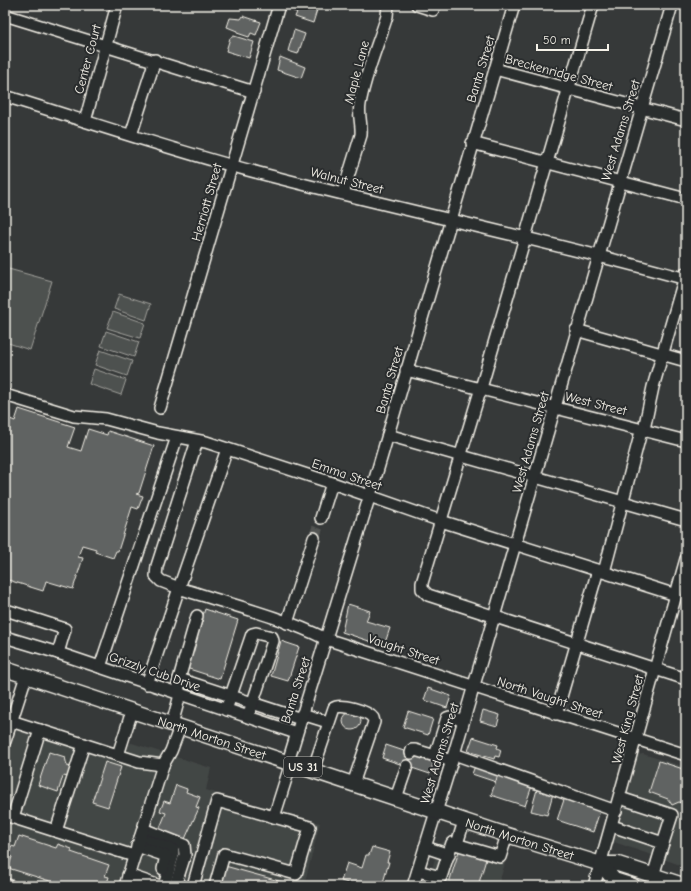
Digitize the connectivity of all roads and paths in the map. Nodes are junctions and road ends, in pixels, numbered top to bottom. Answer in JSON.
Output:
{"nodes":[{"id":1,"x":117,"y":5,"type":"edge"},
{"id":2,"x":279,"y":5,"type":"edge"},
{"id":3,"x":388,"y":5,"type":"edge"},
{"id":4,"x":417,"y":5,"type":"edge"},
{"id":5,"x":435,"y":5,"type":"edge"},
{"id":6,"x":514,"y":5,"type":"edge"},
{"id":7,"x":593,"y":5,"type":"edge"},
{"id":8,"x":672,"y":5,"type":"edge"},
{"id":9,"x":5,"y":15,"type":"edge"},
{"id":10,"x":106,"y":46,"type":"junction"},
{"id":11,"x":155,"y":60,"type":"junction"},
{"id":12,"x":495,"y":69,"type":"junction"},
{"id":13,"x":569,"y":89,"type":"junction"},
{"id":14,"x":254,"y":92,"type":"junction"},
{"id":15,"x":5,"y":96,"type":"edge"},
{"id":16,"x":642,"y":108,"type":"junction"},
{"id":17,"x":85,"y":120,"type":"junction"},
{"id":18,"x":686,"y":120,"type":"edge"},
{"id":19,"x":131,"y":135,"type":"junction"},
{"id":20,"x":472,"y":143,"type":"junction"},
{"id":21,"x":548,"y":162,"type":"junction"},
{"id":22,"x":232,"y":166,"type":"junction"},
{"id":23,"x":619,"y":181,"type":"junction"},
{"id":24,"x":343,"y":193,"type":"junction"},
{"id":25,"x":686,"y":199,"type":"edge"},
{"id":26,"x":450,"y":221,"type":"junction"},
{"id":27,"x":525,"y":239,"type":"junction"},
{"id":28,"x":598,"y":256,"type":"junction"},
{"id":29,"x":685,"y":277,"type":"edge"},
{"id":30,"x":576,"y":330,"type":"junction"},
{"id":31,"x":662,"y":354,"type":"junction"},
{"id":32,"x":686,"y":361,"type":"edge"},
{"id":33,"x":406,"y":370,"type":"junction"},
{"id":34,"x":481,"y":388,"type":"junction"},
{"id":35,"x":5,"y":395,"type":"edge"},
{"id":36,"x":160,"y":408,"type":"dead end"},
{"id":37,"x":555,"y":408,"type":"junction"},
{"id":38,"x":643,"y":429,"type":"junction"},
{"id":39,"x":388,"y":435,"type":"junction"},
{"id":40,"x":177,"y":437,"type":"junction"},
{"id":41,"x":197,"y":441,"type":"junction"},
{"id":42,"x":686,"y":441,"type":"edge"},
{"id":43,"x":227,"y":449,"type":"junction"},
{"id":44,"x":461,"y":455,"type":"junction"},
{"id":45,"x":534,"y":478,"type":"junction"},
{"id":46,"x":332,"y":483,"type":"junction"},
{"id":47,"x":369,"y":496,"type":"junction"},
{"id":48,"x":622,"y":502,"type":"junction"},
{"id":49,"x":321,"y":518,"type":"tunnel mouth"},
{"id":50,"x":686,"y":520,"type":"edge"},
{"id":51,"x":442,"y":521,"type":"junction"},
{"id":52,"x":314,"y":538,"type":"tunnel mouth"},
{"id":53,"x":515,"y":544,"type":"junction"},
{"id":54,"x":686,"y":559,"type":"edge"},
{"id":55,"x":601,"y":571,"type":"junction"},
{"id":56,"x":179,"y":588,"type":"junction"},
{"id":57,"x":676,"y":595,"type":"junction"},
{"id":58,"x":9,"y":611,"type":"dead end"},
{"id":59,"x":197,"y":616,"type":"dead end"},
{"id":60,"x":494,"y":617,"type":"junction"},
{"id":61,"x":287,"y":623,"type":"junction"},
{"id":62,"x":5,"y":637,"type":"edge"},
{"id":63,"x":326,"y":639,"type":"junction"},
{"id":64,"x":577,"y":643,"type":"junction"},
{"id":65,"x":58,"y":653,"type":"junction"},
{"id":66,"x":100,"y":667,"type":"junction"},
{"id":67,"x":5,"y":669,"type":"edge"},
{"id":68,"x":655,"y":669,"type":"junction"},
{"id":69,"x":26,"y":676,"type":"junction"},
{"id":70,"x":179,"y":679,"type":"junction"},
{"id":71,"x":686,"y":679,"type":"edge"},
{"id":72,"x":147,"y":684,"type":"junction"},
{"id":73,"x":473,"y":686,"type":"junction"},
{"id":74,"x":180,"y":695,"type":"junction"},
{"id":75,"x":232,"y":696,"type":"junction"},
{"id":76,"x":253,"y":703,"type":"junction"},
{"id":77,"x":226,"y":710,"type":"junction"},
{"id":78,"x":132,"y":711,"type":"junction"},
{"id":79,"x":556,"y":714,"type":"junction"},
{"id":80,"x":248,"y":717,"type":"junction"},
{"id":81,"x":301,"y":717,"type":"junction"},
{"id":82,"x":463,"y":720,"type":"junction"},
{"id":83,"x":328,"y":722,"type":"junction"},
{"id":84,"x":176,"y":725,"type":"junction"},
{"id":85,"x":7,"y":730,"type":"edge"},
{"id":86,"x":40,"y":730,"type":"junction"},
{"id":87,"x":296,"y":733,"type":"junction"},
{"id":88,"x":636,"y":740,"type":"junction"},
{"id":89,"x":84,"y":744,"type":"junction"},
{"id":90,"x":411,"y":753,"type":"dead end"},
{"id":91,"x":118,"y":755,"type":"junction"},
{"id":92,"x":686,"y":755,"type":"edge"},
{"id":93,"x":435,"y":756,"type":"junction"},
{"id":94,"x":453,"y":757,"type":"junction"},
{"id":95,"x":289,"y":762,"type":"junction"},
{"id":96,"x":163,"y":764,"type":"junction"},
{"id":97,"x":406,"y":766,"type":"dead end"},
{"id":98,"x":313,"y":770,"type":"junction"},
{"id":99,"x":353,"y":784,"type":"junction"},
{"id":100,"x":396,"y":798,"type":"junction"},
{"id":101,"x":620,"y":798,"type":"junction"},
{"id":102,"x":616,"y":811,"type":"junction"},
{"id":103,"x":436,"y":812,"type":"junction"},
{"id":104,"x":9,"y":816,"type":"edge"},
{"id":105,"x":274,"y":817,"type":"junction"},
{"id":106,"x":464,"y":821,"type":"junction"},
{"id":107,"x":612,"y":826,"type":"junction"},
{"id":108,"x":56,"y":831,"type":"junction"},
{"id":109,"x":507,"y":835,"type":"junction"},
{"id":110,"x":139,"y":840,"type":"junction"},
{"id":111,"x":663,"y":842,"type":"junction"},
{"id":112,"x":457,"y":844,"type":"junction"},
{"id":113,"x":425,"y":847,"type":"junction"},
{"id":114,"x":449,"y":855,"type":"junction"},
{"id":115,"x":601,"y":864,"type":"junction"},
{"id":116,"x":418,"y":871,"type":"junction"},
{"id":117,"x":653,"y":876,"type":"junction"},
{"id":118,"x":126,"y":881,"type":"edge"},
{"id":119,"x":685,"y":882,"type":"edge"},
{"id":120,"x":5,"y":884,"type":"edge"},
{"id":121,"x":10,"y":886,"type":"edge"},
{"id":122,"x":163,"y":886,"type":"edge"},
{"id":123,"x":175,"y":886,"type":"edge"},
{"id":124,"x":193,"y":886,"type":"edge"},
{"id":125,"x":215,"y":886,"type":"edge"},
{"id":126,"x":413,"y":886,"type":"edge"},
{"id":127,"x":594,"y":886,"type":"edge"},
{"id":128,"x":633,"y":886,"type":"edge"}],
"edges":[{"from":1,"to":10,"type":"street","name":"Center Court"},
{"from":2,"to":14,"type":"street","name":"Herriott Street"},
{"from":3,"to":24,"type":"street","name":"Maple Lane"},
{"from":4,"to":5,"type":"street"},
{"from":6,"to":12,"type":"street","name":"Banta Street"},
{"from":7,"to":13,"type":"street"},
{"from":8,"to":16,"type":"street","name":"West Adams Street"},
{"from":9,"to":10,"type":"street"},
{"from":10,"to":11,"type":"street"},
{"from":10,"to":17,"type":"street","name":"Center Court"},
{"from":11,"to":14,"type":"street"},
{"from":11,"to":19,"type":"street"},
{"from":12,"to":13,"type":"street","name":"Breckenridge Street"},
{"from":12,"to":20,"type":"street","name":"Banta Street"},
{"from":13,"to":16,"type":"street","name":"Breckenridge Street"},
{"from":13,"to":21,"type":"street"},
{"from":14,"to":22,"type":"street","name":"Herriott Street"},
{"from":15,"to":17,"type":"street","name":"Walnut Street"},
{"from":16,"to":18,"type":"street","name":"Breckenridge Street"},
{"from":16,"to":23,"type":"street","name":"West Adams Street"},
{"from":17,"to":19,"type":"street","name":"Walnut Street"},
{"from":19,"to":22,"type":"street","name":"Walnut Street"},
{"from":20,"to":21,"type":"street"},
{"from":20,"to":26,"type":"street","name":"Banta Street"},
{"from":21,"to":23,"type":"street"},
{"from":21,"to":27,"type":"street"},
{"from":22,"to":24,"type":"street","name":"Walnut Street"},
{"from":22,"to":36,"type":"street","name":"Herriott Street"},
{"from":23,"to":25,"type":"street"},
{"from":23,"to":28,"type":"street","name":"West Adams Street"},
{"from":24,"to":26,"type":"street","name":"Walnut Street"},
{"from":26,"to":27,"type":"street","name":"Walnut Street"},
{"from":26,"to":33,"type":"street","name":"Banta Street"},
{"from":27,"to":28,"type":"street","name":"Walnut Street"},
{"from":27,"to":34,"type":"street"},
{"from":28,"to":29,"type":"street","name":"Walnut Street"},
{"from":28,"to":30,"type":"street","name":"West Adams Street"},
{"from":29,"to":31,"type":"street"},
{"from":30,"to":31,"type":"street"},
{"from":30,"to":37,"type":"street","name":"West Adams Street"},
{"from":31,"to":32,"type":"street"},
{"from":31,"to":38,"type":"street"},
{"from":33,"to":34,"type":"street","name":"West Street"},
{"from":33,"to":39,"type":"street","name":"Banta Street"},
{"from":34,"to":37,"type":"street","name":"West Street"},
{"from":34,"to":44,"type":"street"},
{"from":35,"to":40,"type":"street","name":"Emma Street"},
{"from":37,"to":38,"type":"street","name":"West Street"},
{"from":37,"to":45,"type":"street","name":"West Adams Street"},
{"from":38,"to":42,"type":"street","name":"West Street"},
{"from":38,"to":48,"type":"street"},
{"from":39,"to":44,"type":"street"},
{"from":39,"to":47,"type":"street","name":"Banta Street"},
{"from":40,"to":41,"type":"street","name":"Emma Street"},
{"from":40,"to":66,"type":"street"},
{"from":41,"to":43,"type":"street","name":"Emma Street"},
{"from":41,"to":56,"type":"street","name":"Vaught Street"},
{"from":43,"to":46,"type":"street","name":"Emma Street"},
{"from":43,"to":56,"type":"street"},
{"from":44,"to":45,"type":"street"},
{"from":44,"to":51,"type":"street"},
{"from":45,"to":48,"type":"street"},
{"from":45,"to":53,"type":"street","name":"West Adams Street"},
{"from":46,"to":47,"type":"street","name":"Emma Street"},
{"from":46,"to":49,"type":"street"},
{"from":47,"to":51,"type":"street","name":"Emma Street"},
{"from":47,"to":63,"type":"street","name":"Banta Street"},
{"from":48,"to":50,"type":"street"},
{"from":48,"to":55,"type":"street"},
{"from":51,"to":53,"type":"street","name":"Emma Street"},
{"from":51,"to":60,"type":"street"},
{"from":52,"to":61,"type":"street"},
{"from":53,"to":55,"type":"street","name":"Emma Street"},
{"from":53,"to":60,"type":"street","name":"West Adams Street"},
{"from":54,"to":57,"type":"street","name":"West King Street"},
{"from":55,"to":57,"type":"street","name":"Emma Street"},
{"from":55,"to":64,"type":"street"},
{"from":56,"to":61,"type":"street","name":"Vaught Street"},
{"from":56,"to":72,"type":"street"},
{"from":57,"to":68,"type":"street","name":"West King Street"},
{"from":58,"to":65,"type":"street"},
{"from":59,"to":70,"type":"street"},
{"from":60,"to":64,"type":"street"},
{"from":60,"to":73,"type":"street","name":"West Adams Street"},
{"from":61,"to":63,"type":"street","name":"Vaught Street"},
{"from":62,"to":65,"type":"street","name":"Grizzly Cub Drive"},
{"from":63,"to":73,"type":"street","name":"Vaught Street"},
{"from":63,"to":81,"type":"street","name":"Banta Street"},
{"from":64,"to":68,"type":"street"},
{"from":64,"to":79,"type":"street"},
{"from":65,"to":66,"type":"street","name":"Grizzly Cub Drive"},
{"from":66,"to":72,"type":"street","name":"Grizzly Cub Drive"},
{"from":67,"to":69,"type":"main road","name":"North Morton Street","number":"US 31"},
{"from":68,"to":71,"type":"street"},
{"from":68,"to":88,"type":"street","name":"West King Street"},
{"from":69,"to":78,"type":"main road","name":"North Morton Street","number":"US 31"},
{"from":69,"to":85,"type":"street"},
{"from":70,"to":74,"type":"street"},
{"from":70,"to":75,"type":"street"},
{"from":72,"to":74,"type":"street","name":"Grizzly Cub Drive"},
{"from":73,"to":79,"type":"street","name":"North Vaught Street"},
{"from":73,"to":82,"type":"street","name":"West Adams Street"},
{"from":74,"to":77,"type":"street","name":"Grizzly Cub Drive"},
{"from":74,"to":84,"type":"street"},
{"from":75,"to":76,"type":"street"},
{"from":75,"to":76,"type":"street"},
{"from":75,"to":77,"type":"street"},
{"from":76,"to":80,"type":"street"},
{"from":76,"to":81,"type":"street"},
{"from":77,"to":80,"type":"street","name":"Grizzly Cub Drive"},
{"from":78,"to":84,"type":"main road","name":"North Morton Street","number":"US 31"},
{"from":78,"to":91,"type":"street"},
{"from":79,"to":88,"type":"street","name":"North Vaught Street"},
{"from":80,"to":87,"type":"street","name":"Grizzly Cub Drive"},
{"from":81,"to":83,"type":"street"},
{"from":81,"to":87,"type":"street","name":"Banta Street"},
{"from":82,"to":93,"type":"street"},
{"from":82,"to":94,"type":"street","name":"West Adams Street"},
{"from":83,"to":98,"type":"street"},
{"from":83,"to":99,"type":"street"},
{"from":84,"to":95,"type":"main road","name":"North Morton Street","number":"US 31"},
{"from":84,"to":96,"type":"street"},
{"from":85,"to":86,"type":"street"},
{"from":86,"to":89,"type":"street"},
{"from":86,"to":104,"type":"street"},
{"from":87,"to":95,"type":"street","name":"Banta Street"},
{"from":88,"to":92,"type":"street","name":"North Vaught Street"},
{"from":88,"to":101,"type":"street","name":"West King Street"},
{"from":89,"to":91,"type":"street"},
{"from":89,"to":108,"type":"street"},
{"from":90,"to":93,"type":"street"},
{"from":91,"to":96,"type":"street"},
{"from":93,"to":94,"type":"street"},
{"from":94,"to":102,"type":"street"},
{"from":94,"to":103,"type":"street","name":"West Adams Street"},
{"from":95,"to":98,"type":"main road","name":"North Morton Street","number":"US 31"},
{"from":95,"to":105,"type":"street","name":"Banta Street"},
{"from":96,"to":110,"type":"street"},
{"from":97,"to":100,"type":"street"},
{"from":98,"to":99,"type":"main road","name":"North Morton Street","number":"US 31"},
{"from":99,"to":100,"type":"main road","name":"North Morton Street","number":"US 31"},
{"from":100,"to":103,"type":"main road","name":"North Morton Street","number":"US 31"},
{"from":101,"to":102,"type":"street","name":"West King Street"},
{"from":101,"to":111,"type":"street"},
{"from":102,"to":107,"type":"street","name":"West King Street"},
{"from":103,"to":106,"type":"main road","name":"North Morton Street","number":"US 31"},
{"from":103,"to":113,"type":"street","name":"West Adams Street"},
{"from":104,"to":108,"type":"street"},
{"from":105,"to":124,"type":"street"},
{"from":105,"to":125,"type":"street"},
{"from":106,"to":109,"type":"main road","name":"North Morton Street","number":"US 31"},
{"from":106,"to":112,"type":"street"},
{"from":107,"to":111,"type":"street"},
{"from":107,"to":115,"type":"street","name":"West King Street"},
{"from":108,"to":110,"type":"street"},
{"from":109,"to":112,"type":"street"},
{"from":109,"to":115,"type":"main road","name":"North Morton Street","number":"US 31"},
{"from":110,"to":118,"type":"street"},
{"from":110,"to":122,"type":"street"},
{"from":110,"to":122,"type":"street"},
{"from":110,"to":123,"type":"street"},
{"from":111,"to":117,"type":"street"},
{"from":112,"to":114,"type":"street"},
{"from":113,"to":114,"type":"street"},
{"from":113,"to":116,"type":"street","name":"West Adams Street"},
{"from":114,"to":116,"type":"street"},
{"from":115,"to":117,"type":"main road","name":"North Morton Street","number":"US 31"},
{"from":115,"to":127,"type":"street","name":"West King Street"},
{"from":115,"to":128,"type":"main road"},
{"from":116,"to":126,"type":"street","name":"West Adams Street"},
{"from":117,"to":119,"type":"main road","name":"North Morton Street","number":"US 31"},
{"from":118,"to":122,"type":"street"},
{"from":120,"to":121,"type":"street"}]}
